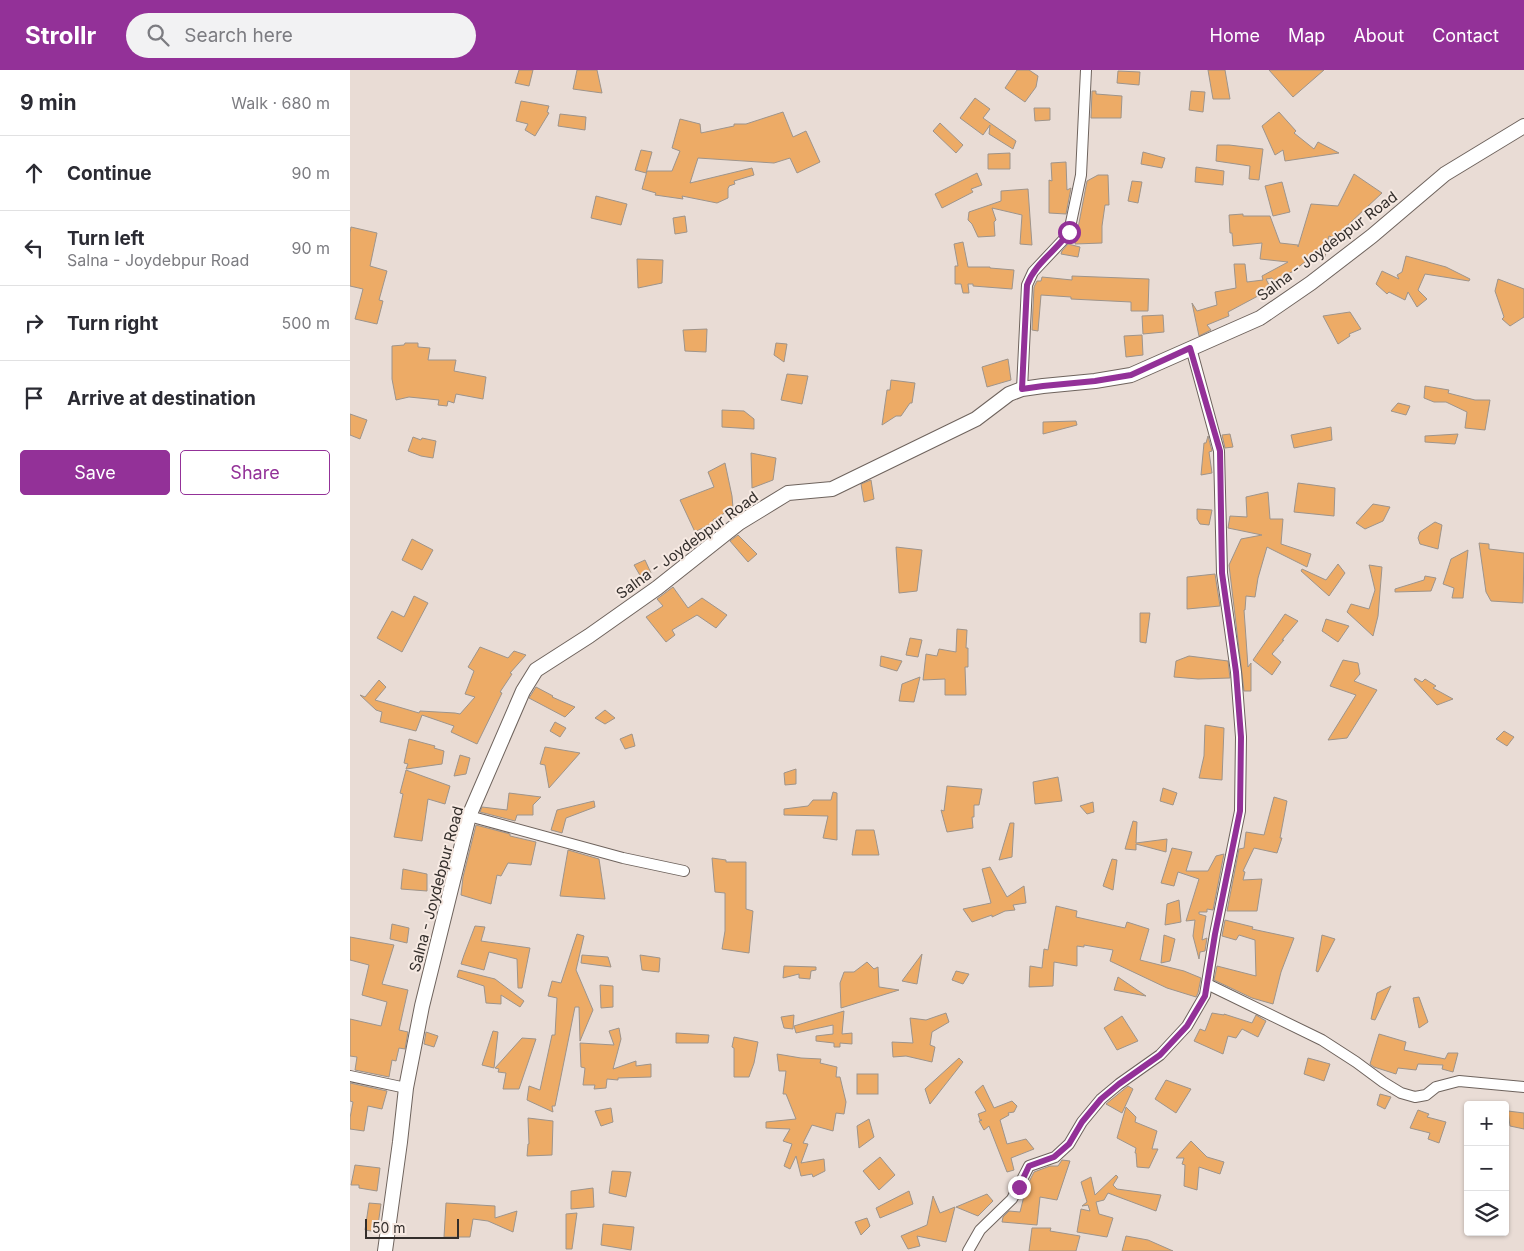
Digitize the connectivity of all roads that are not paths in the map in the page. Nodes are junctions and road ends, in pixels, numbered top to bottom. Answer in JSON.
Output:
{"nodes":[{"id":1,"x":1086,"y":70,"type":"edge"},
{"id":2,"x":1524,"y":126,"type":"edge"},
{"id":3,"x":1190,"y":348,"type":"junction"},
{"id":4,"x":1022,"y":389,"type":"junction"},
{"id":5,"x":469,"y":816,"type":"junction"},
{"id":6,"x":684,"y":871,"type":"dead end"},
{"id":7,"x":1207,"y":984,"type":"junction"},
{"id":8,"x":350,"y":1076,"type":"edge"},
{"id":9,"x":1524,"y":1087,"type":"edge"},
{"id":10,"x":406,"y":1088,"type":"junction"},
{"id":11,"x":385,"y":1251,"type":"edge"},
{"id":12,"x":968,"y":1251,"type":"edge"}],
"edges":[{"from":1,"to":4,"type":"street"},
{"from":2,"to":3,"type":"main road","name":"Salna - Joydebpur Road"},
{"from":3,"to":4,"type":"main road","name":"Salna - Joydebpur Road"},
{"from":3,"to":7,"type":"street"},
{"from":4,"to":5,"type":"main road","name":"Salna - Joydebpur Road"},
{"from":5,"to":6,"type":"street"},
{"from":5,"to":10,"type":"main road","name":"Salna - Joydebpur Road"},
{"from":7,"to":9,"type":"street"},
{"from":7,"to":12,"type":"street"},
{"from":8,"to":10,"type":"street"},
{"from":10,"to":11,"type":"main road","name":"Salna - Joydebpur Road"}]}
